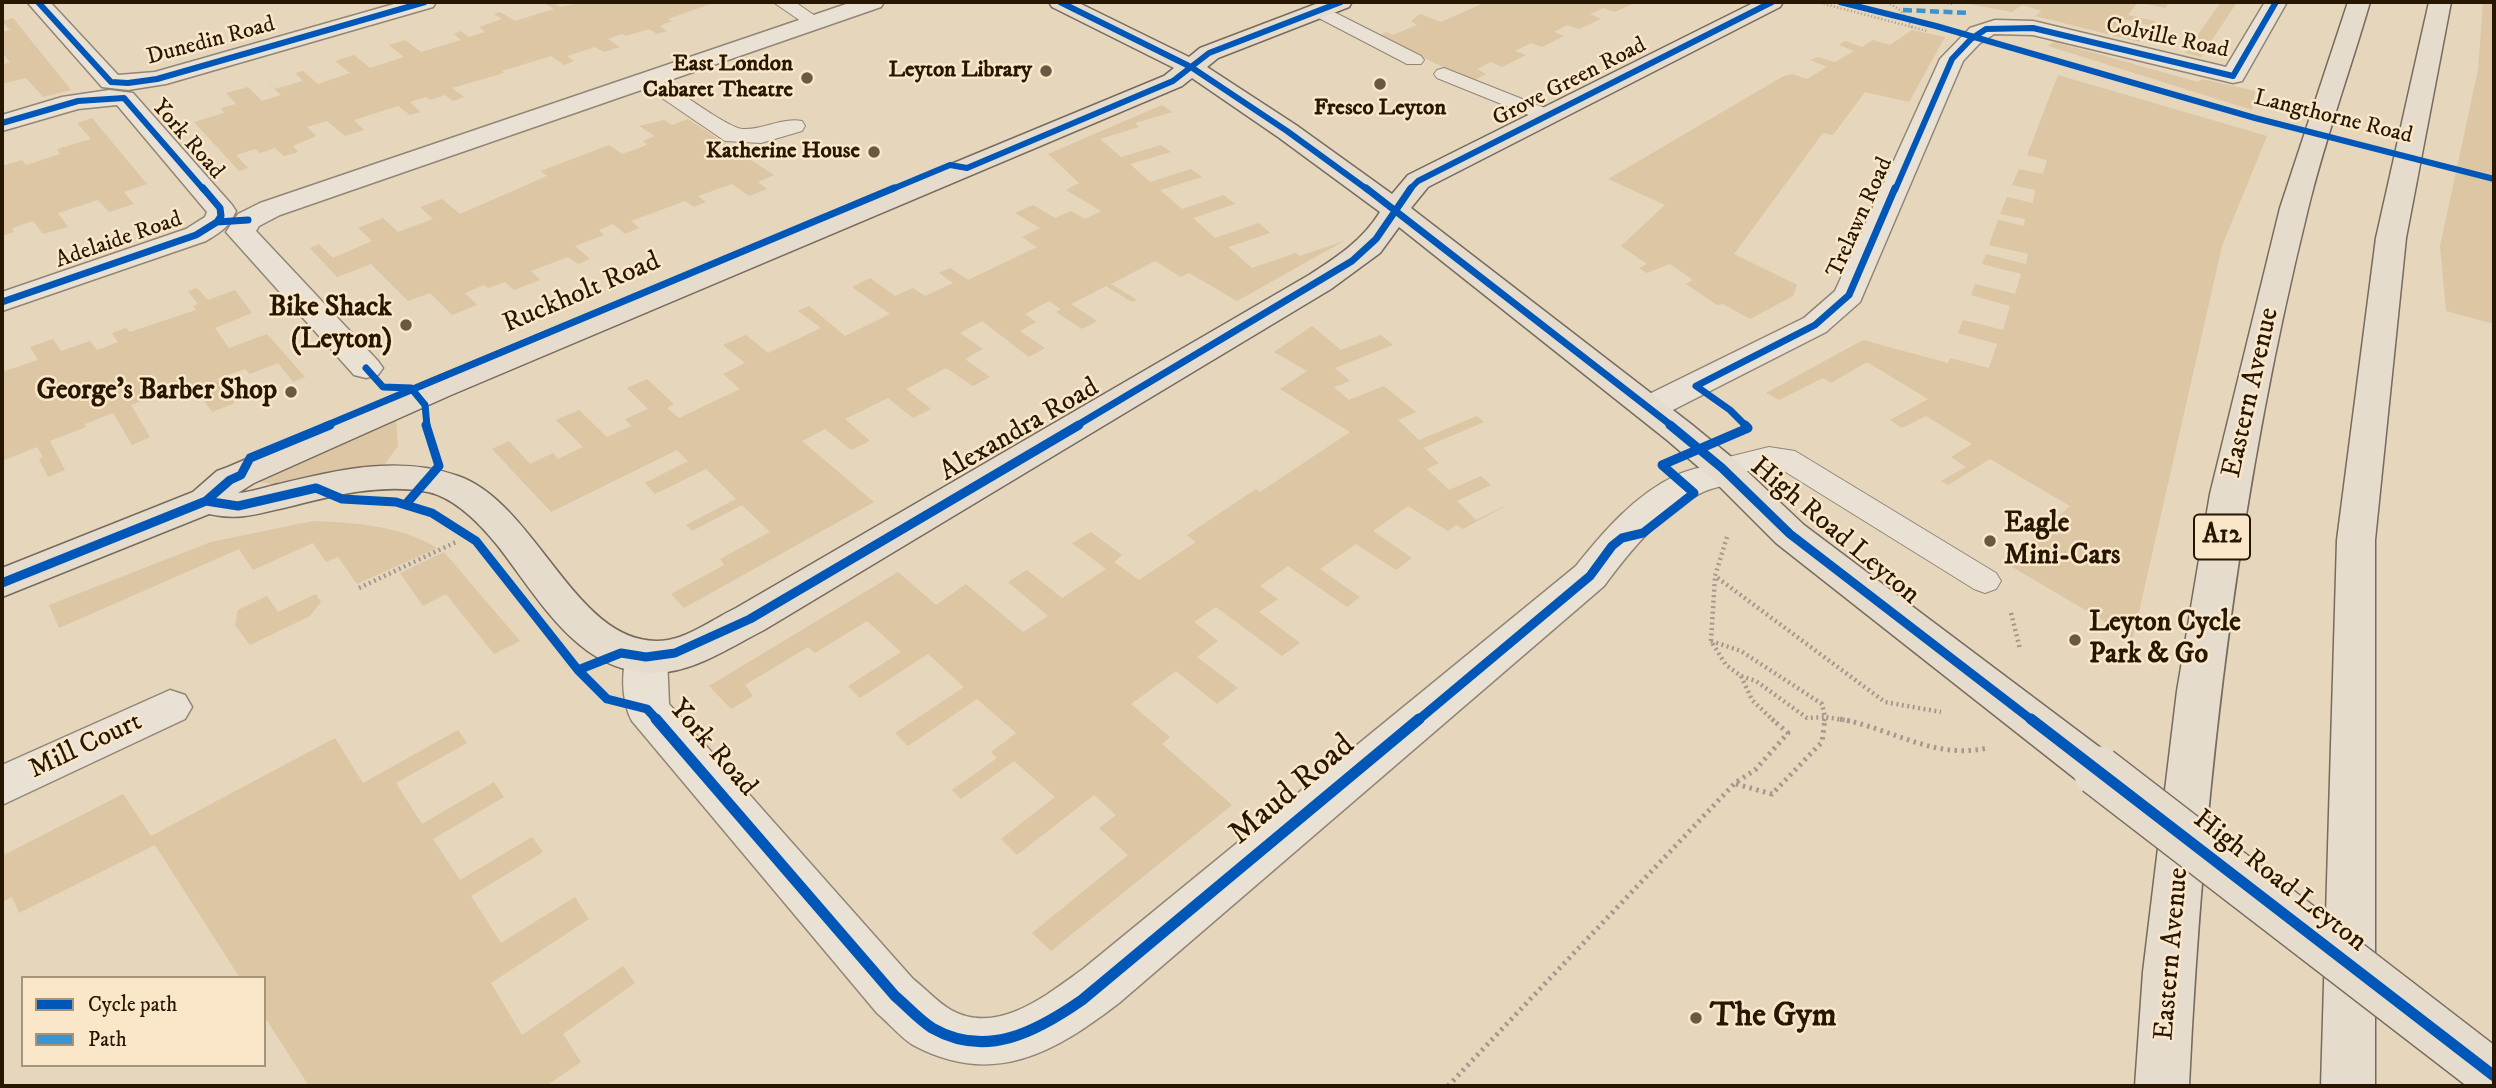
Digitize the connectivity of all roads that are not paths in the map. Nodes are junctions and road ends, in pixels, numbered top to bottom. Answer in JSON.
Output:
{"nodes":[{"id":1,"x":37,"y":2,"type":"edge"},
{"id":2,"x":425,"y":2,"type":"edge"},
{"id":3,"x":782,"y":2,"type":"edge"},
{"id":4,"x":873,"y":2,"type":"edge"},
{"id":5,"x":1060,"y":2,"type":"edge"},
{"id":6,"x":1772,"y":2,"type":"edge"},
{"id":7,"x":2276,"y":2,"type":"edge"},
{"id":8,"x":2359,"y":2,"type":"edge"},
{"id":9,"x":2440,"y":2,"type":"edge"},
{"id":10,"x":1330,"y":6,"type":"edge"},
{"id":11,"x":815,"y":22,"type":"junction"},
{"id":12,"x":1960,"y":33,"type":"joint"},
{"id":13,"x":1414,"y":60,"type":"dead end"},
{"id":14,"x":1191,"y":67,"type":"junction"},
{"id":15,"x":1444,"y":74,"type":"dead end"},
{"id":16,"x":647,"y":79,"type":"junction"},
{"id":17,"x":118,"y":90,"type":"junction"},
{"id":18,"x":1548,"y":116,"type":"junction"},
{"id":19,"x":2,"y":123,"type":"edge"},
{"id":20,"x":794,"y":126,"type":"dead end"},
{"id":21,"x":1397,"y":212,"type":"junction"},
{"id":22,"x":232,"y":221,"type":"junction"},
{"id":23,"x":2,"y":302,"type":"edge"},
{"id":24,"x":366,"y":368,"type":"dead end"},
{"id":25,"x":1649,"y":408,"type":"junction"},
{"id":26,"x":1725,"y":470,"type":"junction"},
{"id":27,"x":206,"y":501,"type":"junction"},
{"id":28,"x":1985,"y":581,"type":"dead end"},
{"id":29,"x":2,"y":583,"type":"edge"},
{"id":30,"x":646,"y":657,"type":"junction"},
{"id":31,"x":170,"y":708,"type":"dead end"},
{"id":32,"x":2,"y":786,"type":"edge"},
{"id":33,"x":973,"y":1043,"type":"joint"},
{"id":34,"x":2494,"y":1076,"type":"edge"},
{"id":35,"x":2162,"y":1086,"type":"edge"},
{"id":36,"x":2348,"y":1086,"type":"edge"}],
"edges":[{"from":1,"to":17,"type":"street","name":"York Road"},
{"from":2,"to":17,"type":"street","name":"Dunedin Road"},
{"from":3,"to":11,"type":"lane"},
{"from":4,"to":11,"type":"street","name":"Adelaide Road"},
{"from":5,"to":14,"type":"main road","name":"High Road Leyton"},
{"from":6,"to":18,"type":"main road","name":"Grove Green Road"},
{"from":7,"to":12,"type":"street","name":"Colville Road"},
{"from":8,"to":35,"type":"main road","name":"Eastern Avenue","number":"A12"},
{"from":9,"to":36,"type":"main road"},
{"from":10,"to":13,"type":"lane"},
{"from":10,"to":14,"type":"main road","name":"Ruckholt Road"},
{"from":11,"to":16,"type":"street","name":"Adelaide Road"},
{"from":12,"to":25,"type":"street","name":"Trelawn Road"},
{"from":14,"to":21,"type":"main road","name":"High Road Leyton"},
{"from":14,"to":27,"type":"main road","name":"Ruckholt Road"},
{"from":15,"to":18,"type":"lane"},
{"from":16,"to":20,"type":"lane"},
{"from":16,"to":22,"type":"street","name":"Adelaide Road"},
{"from":17,"to":19,"type":"street","name":"Dunedin Road"},
{"from":17,"to":22,"type":"street","name":"York Road"},
{"from":18,"to":21,"type":"main road","name":"Grove Green Road"},
{"from":21,"to":25,"type":"main road","name":"High Road Leyton"},
{"from":21,"to":30,"type":"main road","name":"Alexandra Road"},
{"from":22,"to":23,"type":"street","name":"Adelaide Road"},
{"from":22,"to":24,"type":"street","name":"York Road"},
{"from":25,"to":26,"type":"main road","name":"High Road Leyton"},
{"from":26,"to":28,"type":"lane"},
{"from":26,"to":33,"type":"street","name":"Maud Road"},
{"from":26,"to":34,"type":"main road","name":"High Road Leyton","bridge":true},
{"from":27,"to":29,"type":"main road","name":"Ruckholt Road"},
{"from":27,"to":30,"type":"main road"},
{"from":30,"to":33,"type":"street","name":"York Road"},
{"from":31,"to":32,"type":"street","name":"Mill Court"}]}
